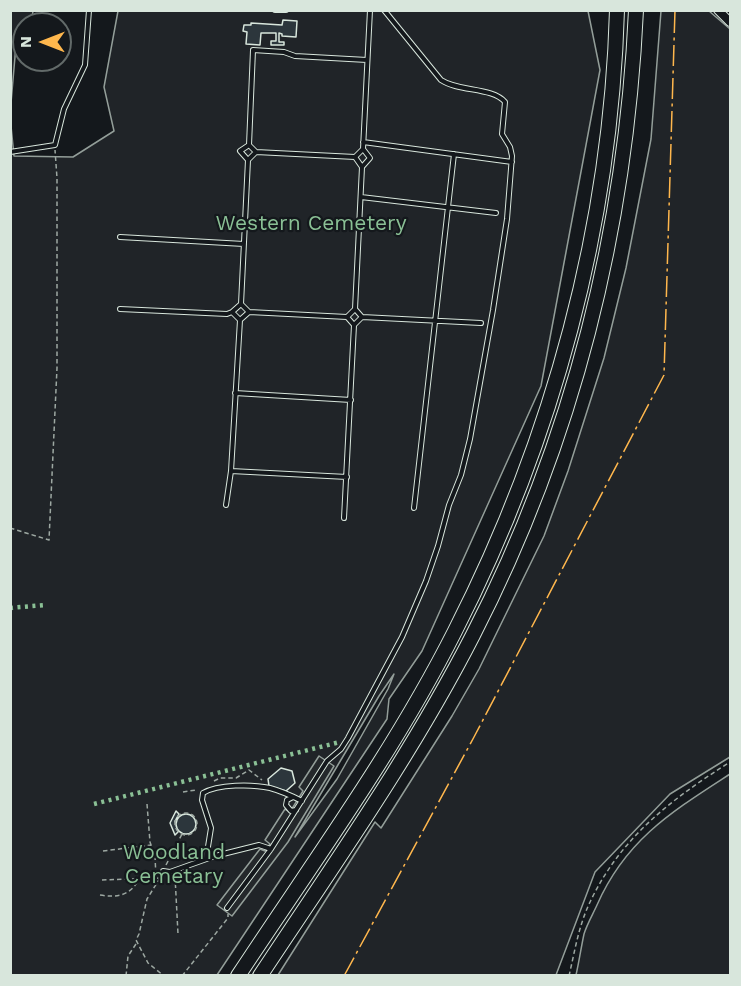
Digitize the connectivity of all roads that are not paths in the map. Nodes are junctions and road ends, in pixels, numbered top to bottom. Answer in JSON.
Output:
{"nodes":[{"id":1,"x":89,"y":10,"type":"edge"},
{"id":2,"x":275,"y":10,"type":"edge"},
{"id":3,"x":286,"y":10,"type":"edge"},
{"id":4,"x":370,"y":10,"type":"edge"},
{"id":5,"x":384,"y":10,"type":"edge"},
{"id":6,"x":617,"y":10,"type":"edge"},
{"id":7,"x":636,"y":10,"type":"edge"},
{"id":8,"x":718,"y":10,"type":"edge"},
{"id":9,"x":730,"y":22,"type":"edge"},
{"id":10,"x":368,"y":60,"type":"junction"},
{"id":11,"x":363,"y":142,"type":"junction"},
{"id":12,"x":249,"y":145,"type":"junction"},
{"id":13,"x":363,"y":149,"type":"junction"},
{"id":14,"x":10,"y":152,"type":"edge"},
{"id":15,"x":256,"y":152,"type":"junction"},
{"id":16,"x":454,"y":154,"type":"junction"},
{"id":17,"x":355,"y":158,"type":"junction"},
{"id":18,"x":248,"y":160,"type":"junction"},
{"id":19,"x":512,"y":162,"type":"junction"},
{"id":20,"x":362,"y":167,"type":"junction"},
{"id":21,"x":361,"y":197,"type":"junction"},
{"id":22,"x":448,"y":206,"type":"junction"},
{"id":23,"x":496,"y":213,"type":"dead end"},
{"id":24,"x":120,"y":237,"type":"dead end"},
{"id":25,"x":244,"y":244,"type":"junction"},
{"id":26,"x":241,"y":304,"type":"junction"},
{"id":27,"x":120,"y":309,"type":"dead end"},
{"id":28,"x":355,"y":309,"type":"junction"},
{"id":29,"x":232,"y":312,"type":"junction"},
{"id":30,"x":249,"y":312,"type":"junction"},
{"id":31,"x":347,"y":317,"type":"junction"},
{"id":32,"x":362,"y":317,"type":"junction"},
{"id":33,"x":240,"y":320,"type":"junction"},
{"id":34,"x":434,"y":321,"type":"junction"},
{"id":35,"x":481,"y":323,"type":"dead end"},
{"id":36,"x":354,"y":325,"type":"junction"},
{"id":37,"x":236,"y":393,"type":"junction"},
{"id":38,"x":351,"y":400,"type":"junction"},
{"id":39,"x":231,"y":471,"type":"junction"},
{"id":40,"x":347,"y":477,"type":"junction"},
{"id":41,"x":226,"y":505,"type":"dead end"},
{"id":42,"x":414,"y":508,"type":"dead end"},
{"id":43,"x":344,"y":518,"type":"dead end"},
{"id":44,"x":294,"y":797,"type":"junction"},
{"id":45,"x":302,"y":801,"type":"junction"},
{"id":46,"x":296,"y":810,"type":"junction"},
{"id":47,"x":271,"y":849,"type":"junction"},
{"id":48,"x":206,"y":859,"type":"junction"},
{"id":49,"x":164,"y":871,"type":"road end"},
{"id":50,"x":227,"y":908,"type":"road end"},
{"id":51,"x":238,"y":975,"type":"edge"},
{"id":52,"x":260,"y":975,"type":"edge"}],
"edges":[{"from":1,"to":14,"type":"lane"},
{"from":2,"to":3,"type":"lane"},
{"from":4,"to":10,"type":"lane"},
{"from":5,"to":19,"type":"lane"},
{"from":6,"to":51,"type":"highway"},
{"from":7,"to":52,"type":"highway"},
{"from":8,"to":9,"type":"street"},
{"from":10,"to":11,"type":"lane"},
{"from":10,"to":12,"type":"lane"},
{"from":11,"to":13,"type":"lane"},
{"from":11,"to":16,"type":"lane"},
{"from":12,"to":15,"type":"lane"},
{"from":12,"to":18,"type":"lane"},
{"from":13,"to":17,"type":"lane"},
{"from":13,"to":20,"type":"lane"},
{"from":15,"to":17,"type":"lane"},
{"from":15,"to":18,"type":"lane"},
{"from":16,"to":19,"type":"lane"},
{"from":16,"to":22,"type":"lane"},
{"from":17,"to":20,"type":"lane"},
{"from":18,"to":25,"type":"lane"},
{"from":19,"to":45,"type":"lane"},
{"from":20,"to":21,"type":"lane"},
{"from":21,"to":22,"type":"lane"},
{"from":21,"to":28,"type":"lane"},
{"from":22,"to":23,"type":"lane"},
{"from":22,"to":34,"type":"lane"},
{"from":24,"to":25,"type":"lane"},
{"from":25,"to":26,"type":"lane"},
{"from":26,"to":29,"type":"lane"},
{"from":26,"to":30,"type":"lane"},
{"from":27,"to":29,"type":"lane"},
{"from":28,"to":31,"type":"lane"},
{"from":28,"to":32,"type":"lane"},
{"from":29,"to":33,"type":"lane"},
{"from":30,"to":31,"type":"lane"},
{"from":30,"to":33,"type":"lane"},
{"from":31,"to":36,"type":"lane"},
{"from":32,"to":34,"type":"lane"},
{"from":32,"to":36,"type":"lane"},
{"from":33,"to":37,"type":"lane"},
{"from":34,"to":35,"type":"lane"},
{"from":34,"to":42,"type":"lane"},
{"from":36,"to":38,"type":"lane"},
{"from":37,"to":38,"type":"lane"},
{"from":37,"to":39,"type":"lane"},
{"from":38,"to":40,"type":"lane"},
{"from":39,"to":40,"type":"lane"},
{"from":39,"to":41,"type":"lane"},
{"from":40,"to":43,"type":"lane"},
{"from":44,"to":45,"type":"lane"},
{"from":44,"to":46,"type":"lane"},
{"from":44,"to":48,"type":"lane"},
{"from":45,"to":46,"type":"lane"},
{"from":46,"to":47,"type":"lane"},
{"from":47,"to":48,"type":"lane"},
{"from":47,"to":50,"type":"lane"},
{"from":48,"to":49,"type":"lane"}]}
